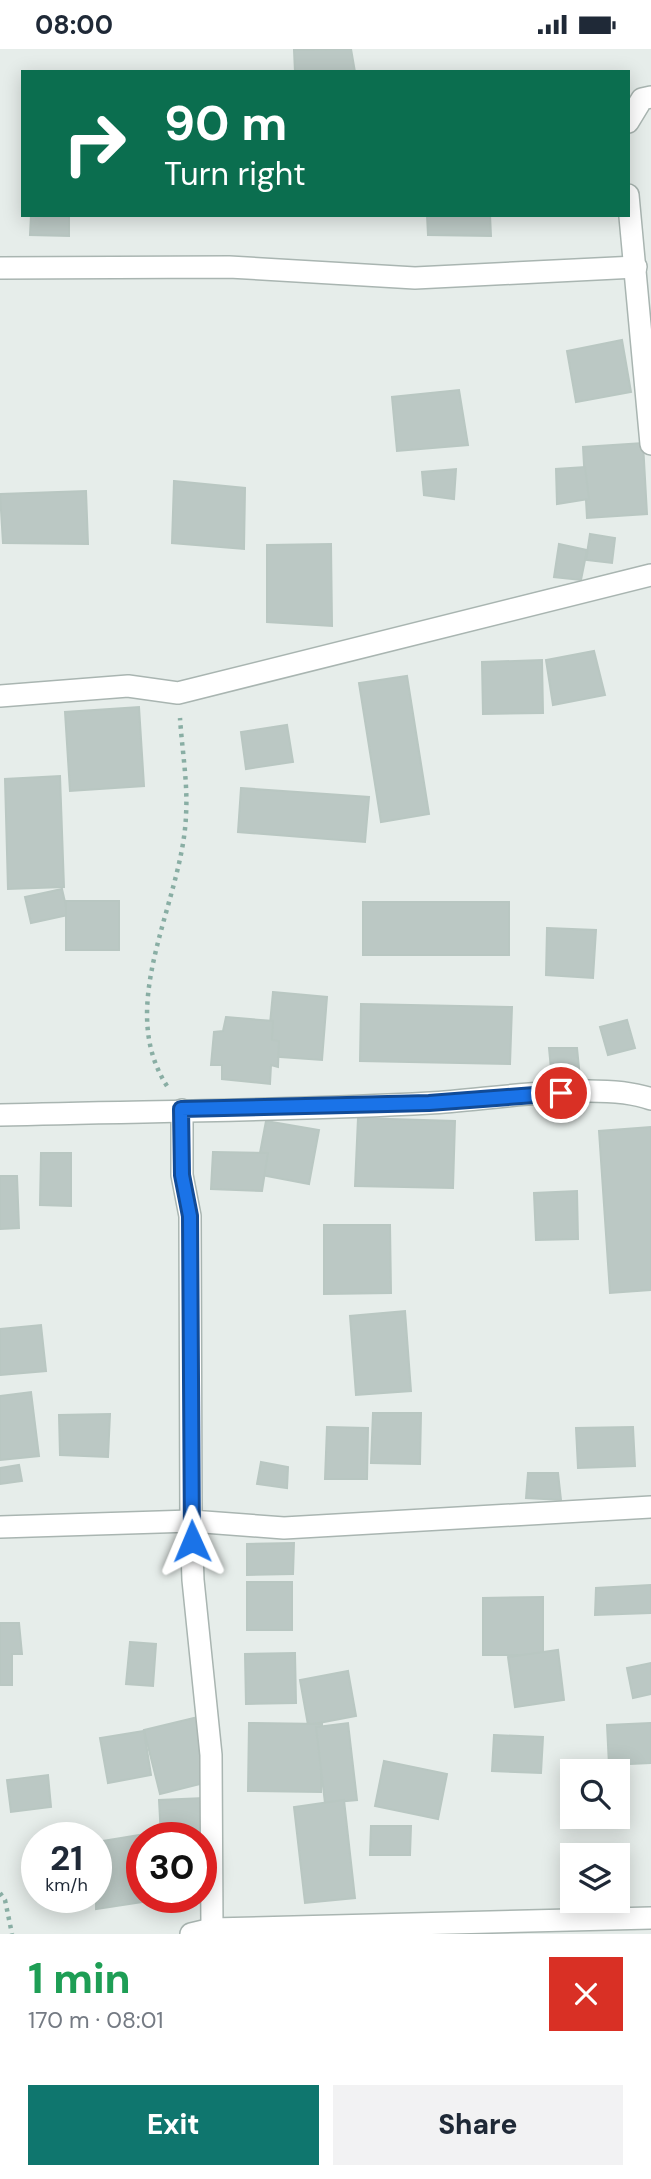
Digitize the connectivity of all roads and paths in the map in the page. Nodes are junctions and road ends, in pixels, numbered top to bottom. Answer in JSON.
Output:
{"nodes":[{"id":1,"x":651,"y":97,"type":"edge"},
{"id":2,"x":630,"y":119,"type":"edge"},
{"id":3,"x":630,"y":213,"type":"edge"},
{"id":4,"x":636,"y":267,"type":"junction"},
{"id":5,"x":0,"y":268,"type":"edge"},
{"id":6,"x":651,"y":444,"type":"edge"},
{"id":7,"x":651,"y":575,"type":"edge"},
{"id":8,"x":178,"y":693,"type":"junction"},
{"id":9,"x":0,"y":696,"type":"edge"},
{"id":10,"x":651,"y":1099,"type":"edge"},
{"id":11,"x":181,"y":1109,"type":"junction"},
{"id":12,"x":0,"y":1115,"type":"edge"},
{"id":13,"x":651,"y":1507,"type":"edge"},
{"id":14,"x":191,"y":1521,"type":"junction"},
{"id":15,"x":0,"y":1527,"type":"edge"},
{"id":16,"x":0,"y":1893,"type":"edge"},
{"id":17,"x":651,"y":1918,"type":"edge"},
{"id":18,"x":212,"y":1929,"type":"junction"},
{"id":19,"x":12,"y":1934,"type":"edge"},
{"id":20,"x":191,"y":1934,"type":"edge"}],
"edges":[{"from":1,"to":2,"type":"street"},
{"from":3,"to":4,"type":"street"},
{"from":4,"to":5,"type":"street"},
{"from":4,"to":6,"type":"street"},
{"from":7,"to":8,"type":"street"},
{"from":8,"to":9,"type":"street"},
{"from":8,"to":11,"type":"path"},
{"from":10,"to":11,"type":"street"},
{"from":11,"to":12,"type":"street"},
{"from":11,"to":14,"type":"street"},
{"from":13,"to":14,"type":"street"},
{"from":14,"to":15,"type":"street"},
{"from":14,"to":18,"type":"street"},
{"from":16,"to":19,"type":"path"},
{"from":17,"to":18,"type":"street"},
{"from":18,"to":20,"type":"street"}]}
